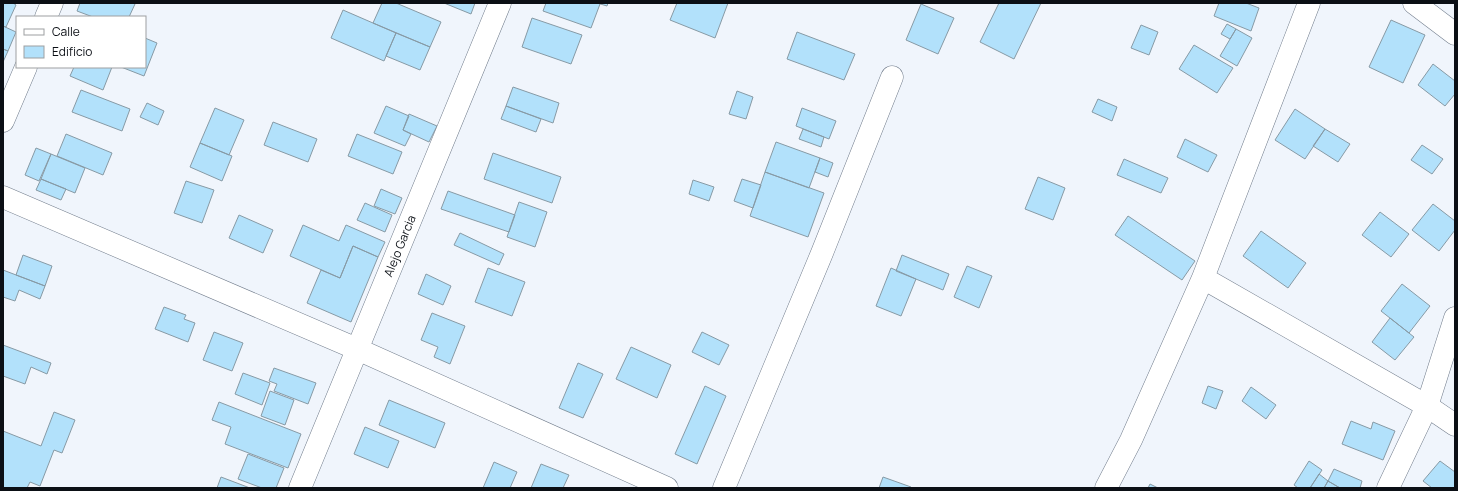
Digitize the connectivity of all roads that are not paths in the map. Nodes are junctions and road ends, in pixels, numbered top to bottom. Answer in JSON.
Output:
{"nodes":[{"id":1,"x":52,"y":3,"type":"edge"},
{"id":2,"x":500,"y":3,"type":"edge"},
{"id":3,"x":1310,"y":3,"type":"edge"},
{"id":4,"x":1414,"y":3,"type":"edge"},
{"id":5,"x":46,"y":16,"type":"edge"},
{"id":6,"x":1455,"y":34,"type":"edge"},
{"id":7,"x":26,"y":68,"type":"edge"},
{"id":8,"x":892,"y":78,"type":"dead end"},
{"id":9,"x":3,"y":121,"type":"edge"},
{"id":10,"x":3,"y":197,"type":"edge"},
{"id":11,"x":1203,"y":278,"type":"junction"},
{"id":12,"x":1455,"y":318,"type":"edge"},
{"id":13,"x":357,"y":349,"type":"junction"},
{"id":14,"x":1427,"y":406,"type":"junction"},
{"id":15,"x":1455,"y":425,"type":"edge"},
{"id":16,"x":300,"y":488,"type":"edge"},
{"id":17,"x":667,"y":488,"type":"edge"},
{"id":18,"x":724,"y":488,"type":"edge"},
{"id":19,"x":1106,"y":488,"type":"edge"},
{"id":20,"x":1388,"y":488,"type":"edge"}],
"edges":[{"from":1,"to":5,"type":"street"},
{"from":2,"to":13,"type":"street","name":"Alejo Garcia"},
{"from":3,"to":11,"type":"street"},
{"from":4,"to":6,"type":"street"},
{"from":7,"to":9,"type":"street"},
{"from":8,"to":18,"type":"street"},
{"from":10,"to":13,"type":"street"},
{"from":11,"to":14,"type":"street"},
{"from":11,"to":19,"type":"street"},
{"from":12,"to":14,"type":"street"},
{"from":13,"to":16,"type":"street","name":"Alejo Garcia"},
{"from":13,"to":17,"type":"street"},
{"from":14,"to":15,"type":"street"},
{"from":14,"to":20,"type":"street"}]}
